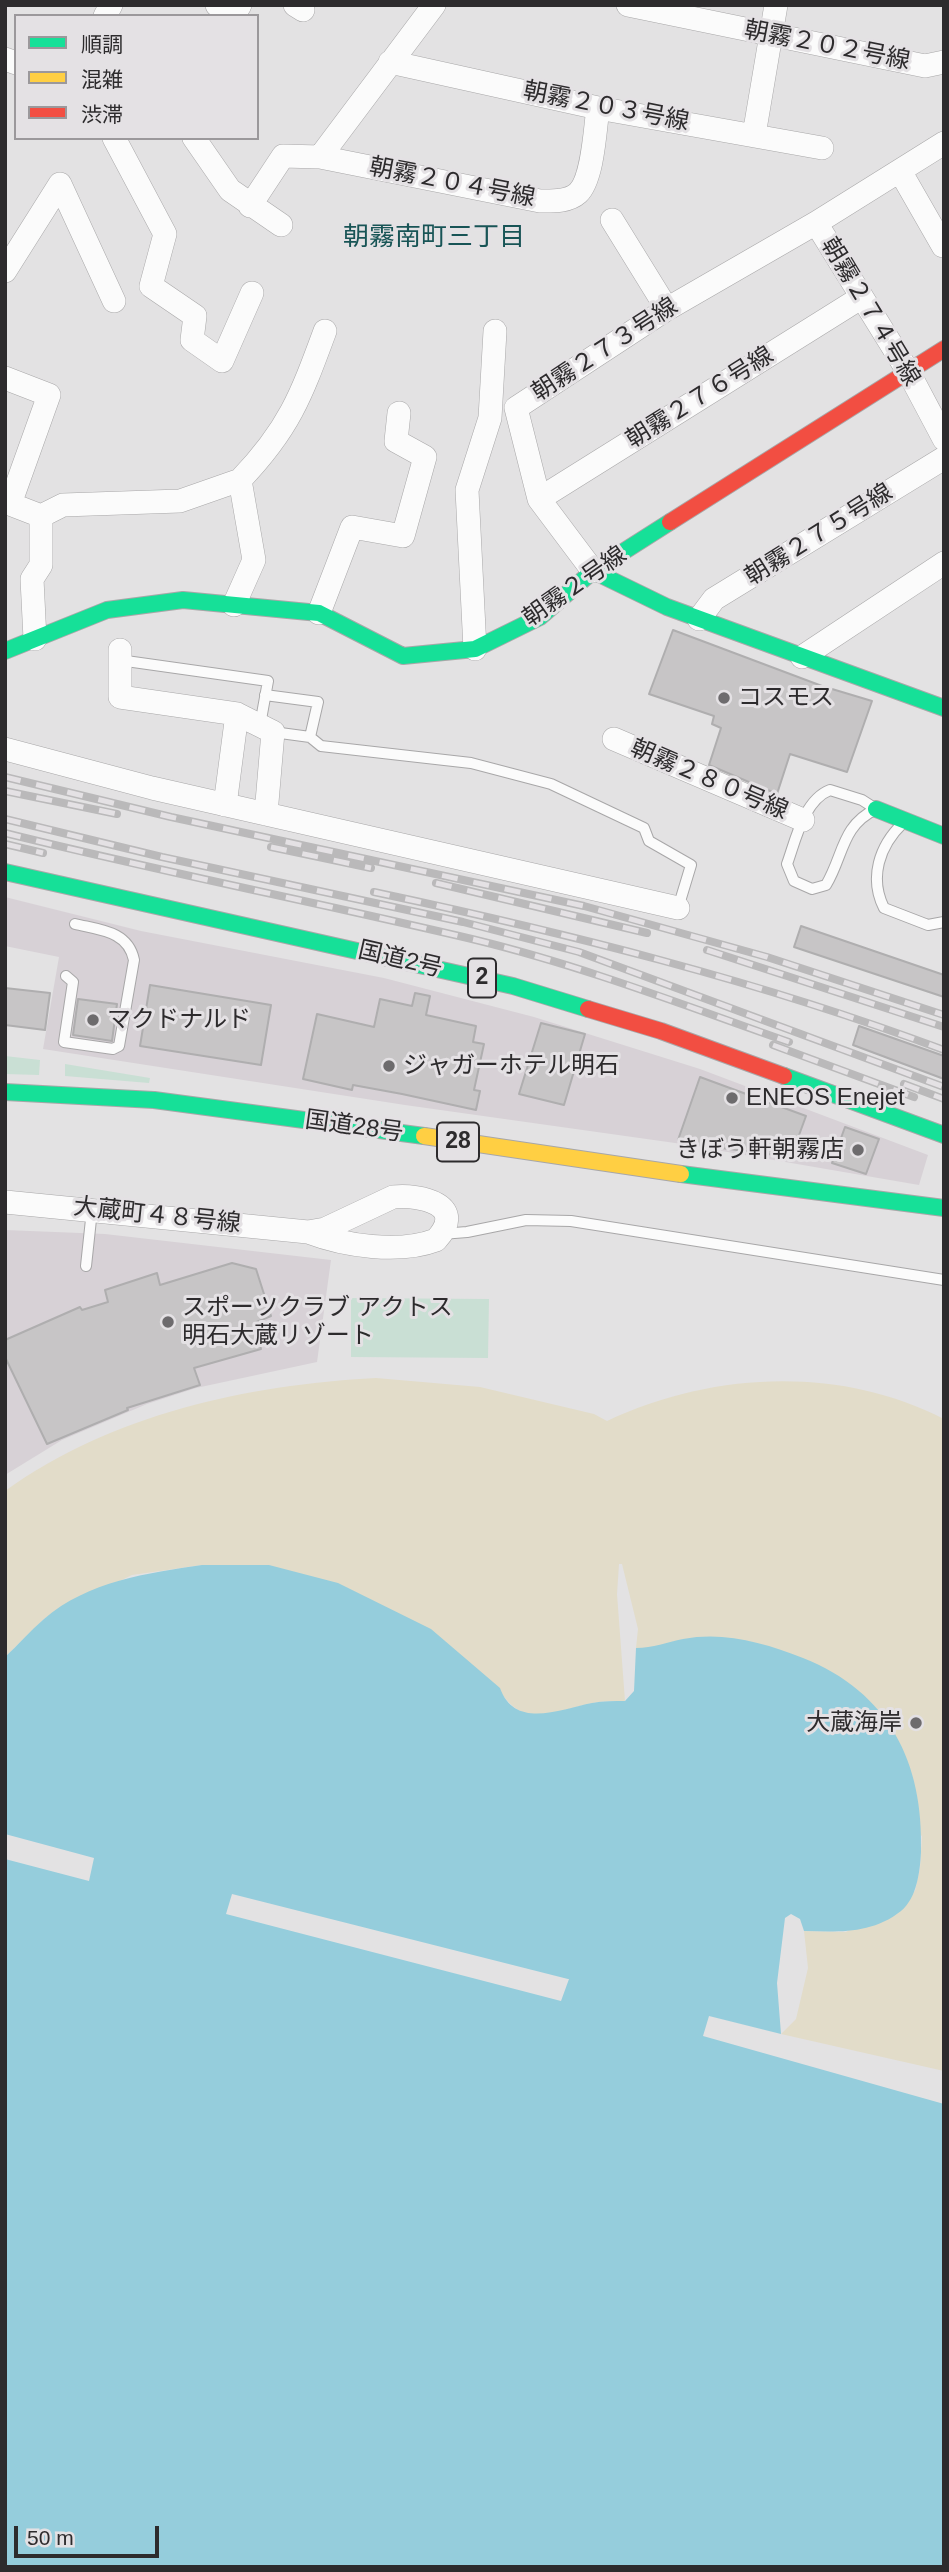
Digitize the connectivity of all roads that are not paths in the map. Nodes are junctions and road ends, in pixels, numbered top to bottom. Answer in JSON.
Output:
{"nodes":[{"id":1,"x":434,"y":5,"type":"edge"},
{"id":2,"x":628,"y":5,"type":"edge"},
{"id":3,"x":776,"y":5,"type":"edge"},
{"id":4,"x":771,"y":35,"type":"junction"},
{"id":5,"x":390,"y":62,"type":"junction"},
{"id":6,"x":944,"y":62,"type":"edge"},
{"id":7,"x":598,"y":108,"type":"junction"},
{"id":8,"x":754,"y":135,"type":"junction"},
{"id":9,"x":115,"y":140,"type":"edge"},
{"id":10,"x":195,"y":140,"type":"edge"},
{"id":11,"x":944,"y":144,"type":"edge"},
{"id":12,"x":822,"y":148,"type":"dead end"},
{"id":13,"x":320,"y":158,"type":"junction"},
{"id":14,"x":900,"y":171,"type":"junction"},
{"id":15,"x":250,"y":206,"type":"junction"},
{"id":16,"x":612,"y":220,"type":"dead end"},
{"id":17,"x":816,"y":223,"type":"junction"},
{"id":18,"x":281,"y":225,"type":"dead end"},
{"id":19,"x":944,"y":246,"type":"edge"},
{"id":20,"x":5,"y":271,"type":"edge"},
{"id":21,"x":252,"y":293,"type":"dead end"},
{"id":22,"x":862,"y":297,"type":"junction"},
{"id":23,"x":114,"y":301,"type":"dead end"},
{"id":24,"x":667,"y":309,"type":"junction"},
{"id":25,"x":325,"y":331,"type":"dead end"},
{"id":26,"x":495,"y":331,"type":"dead end"},
{"id":27,"x":944,"y":349,"type":"edge"},
{"id":28,"x":909,"y":373,"type":"junction"},
{"id":29,"x":5,"y":378,"type":"edge"},
{"id":30,"x":399,"y":413,"type":"dead end"},
{"id":31,"x":944,"y":439,"type":"edge"},
{"id":32,"x":944,"y":458,"type":"edge"},
{"id":33,"x":240,"y":480,"type":"junction"},
{"id":34,"x":539,"y":499,"type":"junction"},
{"id":35,"x":41,"y":516,"type":"junction"},
{"id":36,"x":944,"y":563,"type":"edge"},
{"id":37,"x":593,"y":571,"type":"junction"},
{"id":38,"x":234,"y":605,"type":"junction"},
{"id":39,"x":319,"y":613,"type":"junction"},
{"id":40,"x":699,"y":618,"type":"junction"},
{"id":41,"x":36,"y":639,"type":"junction"},
{"id":42,"x":475,"y":649,"type":"junction"},
{"id":43,"x":5,"y":651,"type":"edge"},
{"id":44,"x":119,"y":655,"type":"joint"},
{"id":45,"x":802,"y":657,"type":"junction"},
{"id":46,"x":265,"y":695,"type":"junction"},
{"id":47,"x":944,"y":708,"type":"edge"},
{"id":48,"x":237,"y":714,"type":"junction"},
{"id":49,"x":267,"y":729,"type":"junction"},
{"id":50,"x":310,"y":737,"type":"junction"},
{"id":51,"x":614,"y":739,"type":"dead end"},
{"id":52,"x":5,"y":749,"type":"edge"},
{"id":53,"x":225,"y":805,"type":"junction"},
{"id":54,"x":876,"y":809,"type":"junction"},
{"id":55,"x":266,"y":814,"type":"junction"},
{"id":56,"x":803,"y":820,"type":"junction"},
{"id":57,"x":906,"y":820,"type":"junction"},
{"id":58,"x":944,"y":836,"type":"edge"},
{"id":59,"x":5,"y":872,"type":"edge"},
{"id":60,"x":678,"y":908,"type":"joint"},
{"id":61,"x":944,"y":922,"type":"edge"},
{"id":62,"x":75,"y":923,"type":"dead end"},
{"id":63,"x":66,"y":976,"type":"dead end"},
{"id":64,"x":5,"y":1092,"type":"edge"},
{"id":65,"x":944,"y":1135,"type":"edge"},
{"id":66,"x":944,"y":1196,"type":"edge"},
{"id":67,"x":5,"y":1202,"type":"edge"},
{"id":68,"x":910,"y":1202,"type":"junction"},
{"id":69,"x":944,"y":1208,"type":"edge"},
{"id":70,"x":92,"y":1210,"type":"junction"},
{"id":71,"x":308,"y":1232,"type":"junction"},
{"id":72,"x":442,"y":1234,"type":"junction"},
{"id":73,"x":86,"y":1266,"type":"dead end"},
{"id":74,"x":944,"y":1280,"type":"edge"}],
"edges":[{"from":1,"to":5,"type":"street"},
{"from":2,"to":4,"type":"street","name":"朝霧２０２号線"},
{"from":3,"to":4,"type":"street"},
{"from":4,"to":6,"type":"street","name":"朝霧２０２号線"},
{"from":4,"to":8,"type":"street"},
{"from":5,"to":7,"type":"street","name":"朝霧２０３号線"},
{"from":5,"to":13,"type":"street"},
{"from":7,"to":8,"type":"street","name":"朝霧２０３号線"},
{"from":7,"to":13,"type":"street","name":"朝霧２０４号線"},
{"from":8,"to":12,"type":"street","name":"朝霧２０３号線"},
{"from":9,"to":21,"type":"street"},
{"from":10,"to":15,"type":"street"},
{"from":11,"to":14,"type":"street","name":"朝霧２７３号線"},
{"from":13,"to":15,"type":"street","name":"朝霧２０４号線"},
{"from":14,"to":17,"type":"street","name":"朝霧２７３号線"},
{"from":14,"to":19,"type":"street"},
{"from":15,"to":18,"type":"street"},
{"from":16,"to":24,"type":"street"},
{"from":17,"to":22,"type":"street","name":"朝霧２７４号線"},
{"from":17,"to":24,"type":"street","name":"朝霧２７３号線"},
{"from":20,"to":23,"type":"street"},
{"from":22,"to":28,"type":"street","name":"朝霧２７４号線"},
{"from":22,"to":34,"type":"street","name":"朝霧２７６号線"},
{"from":24,"to":34,"type":"street","name":"朝霧２７３号線"},
{"from":25,"to":33,"type":"street"},
{"from":26,"to":42,"type":"street"},
{"from":27,"to":28,"type":"main road","name":"朝霧２号線"},
{"from":28,"to":31,"type":"street","name":"朝霧２７４号線"},
{"from":28,"to":37,"type":"main road","name":"朝霧２号線"},
{"from":29,"to":35,"type":"street"},
{"from":30,"to":39,"type":"street"},
{"from":32,"to":40,"type":"street","name":"朝霧２７５号線"},
{"from":33,"to":35,"type":"street"},
{"from":33,"to":38,"type":"street"},
{"from":34,"to":37,"type":"street","name":"朝霧２７３号線"},
{"from":35,"to":41,"type":"street"},
{"from":36,"to":45,"type":"street"},
{"from":37,"to":40,"type":"main road","name":"朝霧２７３号線"},
{"from":37,"to":42,"type":"main road","name":"朝霧２号線"},
{"from":38,"to":39,"type":"main road","name":"朝霧２号線"},
{"from":38,"to":41,"type":"main road","name":"朝霧２号線"},
{"from":39,"to":42,"type":"main road","name":"朝霧２号線"},
{"from":40,"to":45,"type":"main road","name":"朝霧２７３号線"},
{"from":41,"to":43,"type":"main road","name":"朝霧２号線"},
{"from":44,"to":46,"type":"lane"},
{"from":44,"to":48,"type":"street"},
{"from":45,"to":47,"type":"main road","name":"朝霧２７３号線"},
{"from":46,"to":49,"type":"lane"},
{"from":46,"to":50,"type":"lane"},
{"from":48,"to":49,"type":"street"},
{"from":48,"to":53,"type":"street"},
{"from":49,"to":50,"type":"lane"},
{"from":49,"to":55,"type":"street"},
{"from":50,"to":60,"type":"lane"},
{"from":51,"to":56,"type":"street","name":"朝霧２８０号線"},
{"from":52,"to":53,"type":"street"},
{"from":53,"to":55,"type":"street"},
{"from":54,"to":56,"type":"lane"},
{"from":54,"to":56,"type":"lane"},
{"from":54,"to":57,"type":"main road"},
{"from":55,"to":60,"type":"street"},
{"from":57,"to":58,"type":"main road"},
{"from":57,"to":61,"type":"lane"},
{"from":59,"to":65,"type":"main road","name":"国道2号","number":"2"},
{"from":62,"to":63,"type":"lane"},
{"from":64,"to":68,"type":"main road","name":"国道28号","number":"28"},
{"from":66,"to":68,"type":"main road","name":"国道28号","number":"28"},
{"from":67,"to":70,"type":"street","name":"大蔵町４８号線"},
{"from":68,"to":69,"type":"main road","name":"国道28号","number":"28"},
{"from":70,"to":71,"type":"street","name":"大蔵町４８号線"},
{"from":70,"to":73,"type":"lane"},
{"from":71,"to":72,"type":"street","name":"大蔵町４８号線"},
{"from":71,"to":72,"type":"street","name":"大蔵町４８号線"},
{"from":72,"to":74,"type":"lane"}]}
